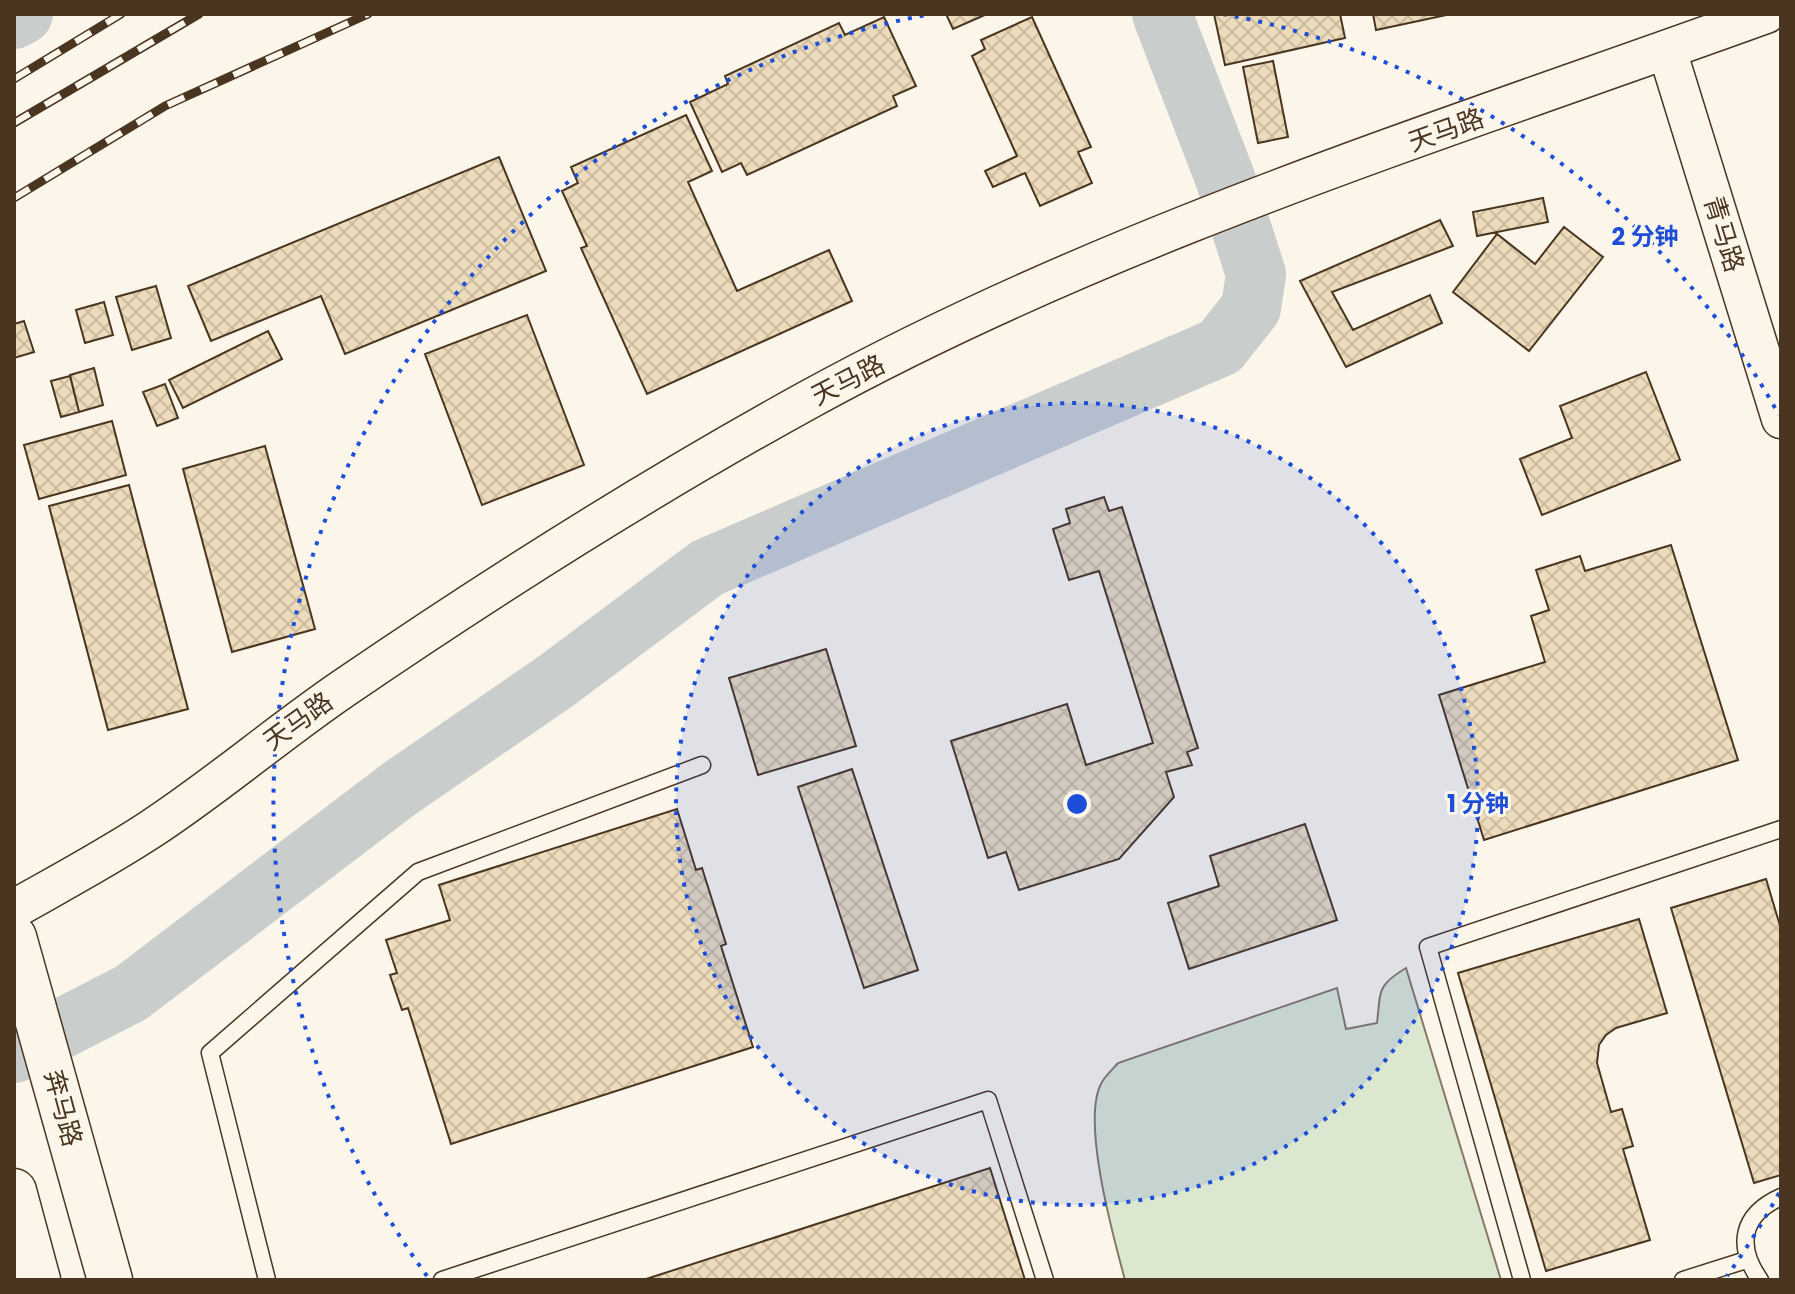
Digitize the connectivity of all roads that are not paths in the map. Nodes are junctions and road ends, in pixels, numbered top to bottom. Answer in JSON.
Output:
{"nodes":[{"id":1,"x":1766,"y":14,"type":"edge"},
{"id":2,"x":1667,"y":50,"type":"junction"},
{"id":3,"x":1781,"y":419,"type":"edge"},
{"id":4,"x":702,"y":765,"type":"dead end"},
{"id":5,"x":1781,"y":829,"type":"edge"},
{"id":6,"x":14,"y":909,"type":"edge"},
{"id":7,"x":14,"y":937,"type":"edge"},
{"id":8,"x":14,"y":1191,"type":"edge"},
{"id":9,"x":1781,"y":1197,"type":"edge"},
{"id":10,"x":1746,"y":1260,"type":"junction"},
{"id":11,"x":38,"y":1280,"type":"edge"},
{"id":12,"x":110,"y":1280,"type":"edge"},
{"id":13,"x":267,"y":1280,"type":"edge"},
{"id":14,"x":442,"y":1280,"type":"edge"},
{"id":15,"x":1045,"y":1280,"type":"edge"},
{"id":16,"x":1522,"y":1280,"type":"edge"},
{"id":17,"x":1683,"y":1280,"type":"edge"},
{"id":18,"x":1760,"y":1280,"type":"edge"}],
"edges":[{"from":1,"to":2,"type":"street","name":"天马路"},
{"from":2,"to":3,"type":"street","name":"青马路"},
{"from":2,"to":6,"type":"street","name":"天马路"},
{"from":4,"to":13,"type":"lane"},
{"from":5,"to":16,"type":"lane"},
{"from":7,"to":12,"type":"main road","name":"奔马路"},
{"from":8,"to":11,"type":"main road"},
{"from":9,"to":10,"type":"lane"},
{"from":10,"to":17,"type":"lane"},
{"from":10,"to":18,"type":"lane"},
{"from":14,"to":15,"type":"lane"}]}
